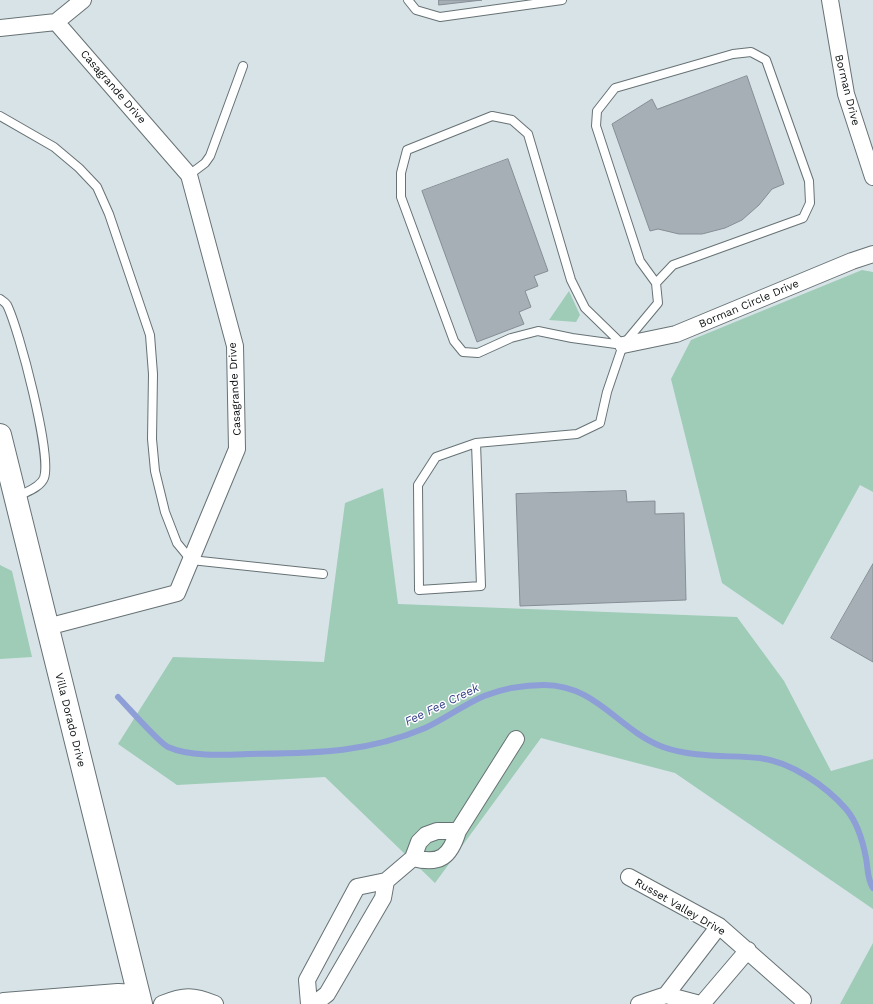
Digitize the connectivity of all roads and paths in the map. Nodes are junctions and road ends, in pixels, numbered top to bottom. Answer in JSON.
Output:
{"nodes":[{"id":1,"x":83,"y":0,"type":"edge"},
{"id":2,"x":408,"y":0,"type":"edge"},
{"id":3,"x":562,"y":0,"type":"edge"},
{"id":4,"x":830,"y":0,"type":"edge"},
{"id":5,"x":56,"y":22,"type":"junction"},
{"id":6,"x":0,"y":28,"type":"edge"},
{"id":7,"x":243,"y":66,"type":"dead end"},
{"id":8,"x":0,"y":116,"type":"edge"},
{"id":9,"x":189,"y":175,"type":"junction"},
{"id":10,"x":873,"y":177,"type":"edge"},
{"id":11,"x":873,"y":254,"type":"edge"},
{"id":12,"x":656,"y":283,"type":"junction"},
{"id":13,"x":0,"y":299,"type":"edge"},
{"id":14,"x":623,"y":344,"type":"junction"},
{"id":15,"x":0,"y":435,"type":"edge"},
{"id":16,"x":476,"y":443,"type":"junction"},
{"id":17,"x":14,"y":498,"type":"junction"},
{"id":18,"x":191,"y":560,"type":"junction"},
{"id":19,"x":323,"y":574,"type":"dead end"},
{"id":20,"x":47,"y":627,"type":"junction"},
{"id":21,"x":516,"y":739,"type":"dead end"},
{"id":22,"x":458,"y":831,"type":"junction"},
{"id":23,"x":413,"y":858,"type":"junction"},
{"id":24,"x":629,"y":878,"type":"dead end"},
{"id":25,"x":386,"y":881,"type":"junction"},
{"id":26,"x":719,"y":926,"type":"junction"},
{"id":27,"x":748,"y":950,"type":"junction"},
{"id":28,"x":666,"y":995,"type":"junction"},
{"id":29,"x":140,"y":1000,"type":"edge"},
{"id":30,"x":803,"y":1000,"type":"dead end"},
{"id":31,"x":4,"y":1004,"type":"edge"},
{"id":32,"x":162,"y":1004,"type":"edge"},
{"id":33,"x":215,"y":1004,"type":"edge"},
{"id":34,"x":309,"y":1004,"type":"edge"},
{"id":35,"x":314,"y":1004,"type":"edge"},
{"id":36,"x":638,"y":1004,"type":"edge"},
{"id":37,"x":701,"y":1004,"type":"edge"}],
"edges":[{"from":1,"to":5,"type":"street"},
{"from":2,"to":3,"type":"lane"},
{"from":4,"to":10,"type":"street","name":"Borman Drive"},
{"from":5,"to":6,"type":"street"},
{"from":5,"to":9,"type":"street","name":"Casagrande Drive"},
{"from":7,"to":9,"type":"lane"},
{"from":8,"to":18,"type":"lane"},
{"from":9,"to":18,"type":"street","name":"Casagrande Drive"},
{"from":11,"to":14,"type":"street","name":"Borman Circle Drive"},
{"from":12,"to":12,"type":"lane"},
{"from":12,"to":14,"type":"lane"},
{"from":13,"to":17,"type":"lane"},
{"from":14,"to":14,"type":"lane"},
{"from":14,"to":16,"type":"lane"},
{"from":15,"to":17,"type":"street","name":"Villa Dorado Drive"},
{"from":16,"to":16,"type":"lane"},
{"from":17,"to":20,"type":"street","name":"Villa Dorado Drive"},
{"from":18,"to":19,"type":"lane"},
{"from":18,"to":20,"type":"street","name":"Casagrande Drive"},
{"from":20,"to":29,"type":"street","name":"Villa Dorado Drive"},
{"from":21,"to":22,"type":"street"},
{"from":22,"to":23,"type":"street"},
{"from":22,"to":23,"type":"street"},
{"from":23,"to":25,"type":"street"},
{"from":24,"to":26,"type":"street","name":"Russet Valley Drive"},
{"from":25,"to":34,"type":"street"},
{"from":25,"to":35,"type":"street"},
{"from":26,"to":27,"type":"street","name":"Russet Valley Drive"},
{"from":26,"to":28,"type":"street"},
{"from":27,"to":30,"type":"street","name":"Russet Valley Drive"},
{"from":27,"to":37,"type":"street"},
{"from":28,"to":36,"type":"street"},
{"from":28,"to":37,"type":"street"},
{"from":29,"to":31,"type":"street"},
{"from":29,"to":32,"type":"street"},
{"from":32,"to":33,"type":"street"}]}
